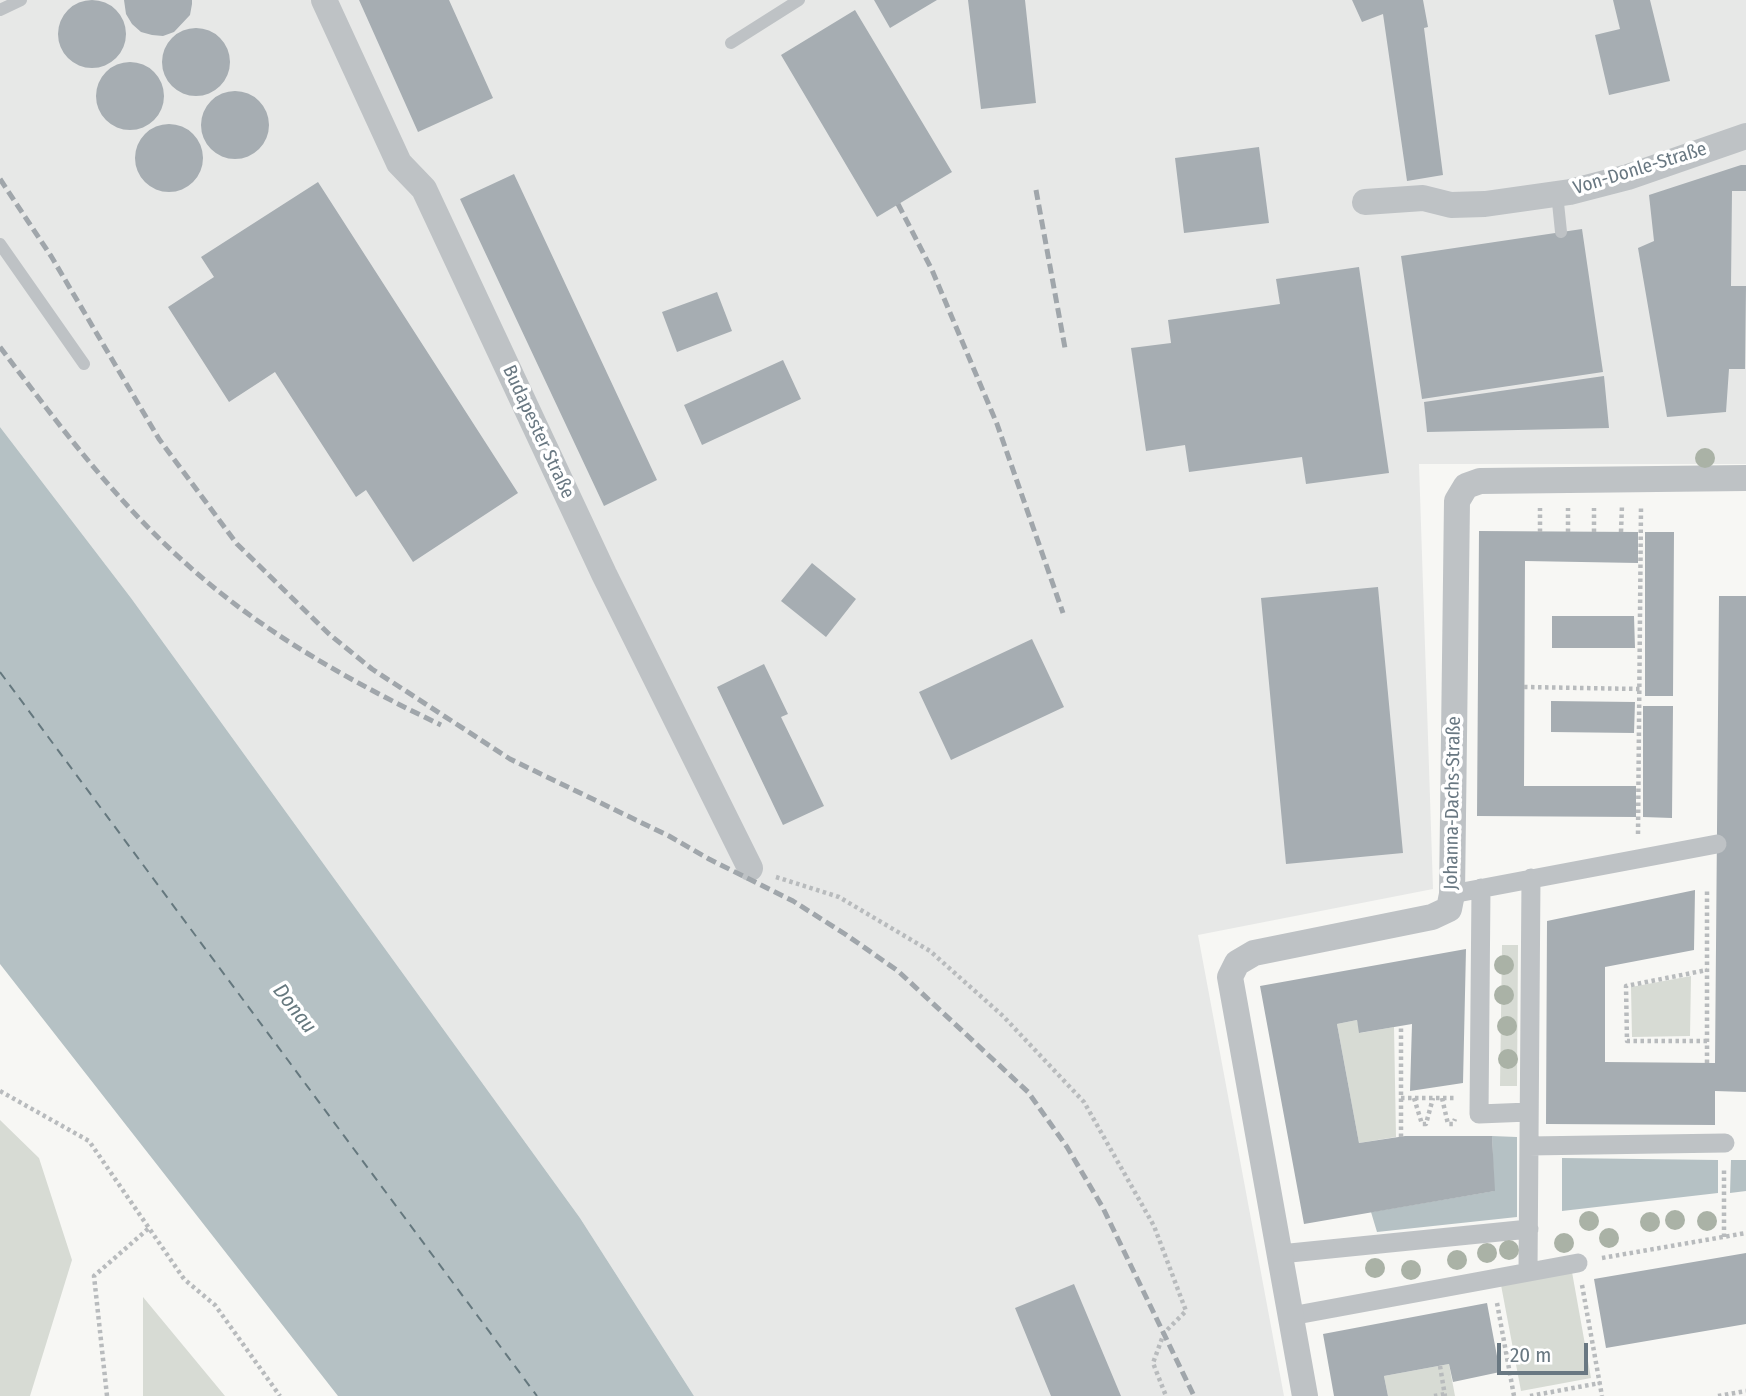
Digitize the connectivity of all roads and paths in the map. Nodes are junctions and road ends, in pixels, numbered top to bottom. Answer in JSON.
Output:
{"nodes":[{"id":1,"x":21,"y":0,"type":"edge"},
{"id":2,"x":324,"y":0,"type":"edge"},
{"id":3,"x":799,"y":0,"type":"edge"},
{"id":4,"x":0,"y":10,"type":"edge"},
{"id":5,"x":731,"y":43,"type":"dead end"},
{"id":6,"x":1746,"y":136,"type":"edge"},
{"id":7,"x":1557,"y":193,"type":"junction"},
{"id":8,"x":1365,"y":202,"type":"dead end"},
{"id":9,"x":1561,"y":232,"type":"dead end"},
{"id":10,"x":0,"y":244,"type":"edge"},
{"id":11,"x":85,"y":364,"type":"dead end"},
{"id":12,"x":1746,"y":478,"type":"edge"},
{"id":13,"x":1622,"y":494,"type":"dead end"},
{"id":14,"x":1540,"y":506,"type":"dead end"},
{"id":15,"x":1568,"y":506,"type":"dead end"},
{"id":16,"x":1594,"y":507,"type":"dead end"},
{"id":17,"x":1641,"y":524,"type":"dead end"},
{"id":18,"x":1540,"y":531,"type":"dead end"},
{"id":19,"x":1568,"y":532,"type":"dead end"},
{"id":20,"x":1594,"y":532,"type":"dead end"},
{"id":21,"x":1621,"y":532,"type":"dead end"},
{"id":22,"x":1524,"y":687,"type":"dead end"},
{"id":23,"x":1640,"y":689,"type":"junction"},
{"id":24,"x":1638,"y":817,"type":"dead end"},
{"id":25,"x":1717,"y":844,"type":"dead end"},
{"id":26,"x":750,"y":868,"type":"joint"},
{"id":27,"x":1531,"y":878,"type":"junction"},
{"id":28,"x":1481,"y":888,"type":"junction"},
{"id":29,"x":1707,"y":889,"type":"dead end"},
{"id":30,"x":1452,"y":894,"type":"junction"},
{"id":31,"x":1707,"y":970,"type":"junction"},
{"id":32,"x":1401,"y":1026,"type":"dead end"},
{"id":33,"x":1707,"y":1041,"type":"junction"},
{"id":34,"x":1707,"y":1063,"type":"dead end"},
{"id":35,"x":0,"y":1091,"type":"edge"},
{"id":36,"x":1401,"y":1098,"type":"junction"},
{"id":37,"x":1414,"y":1098,"type":"junction"},
{"id":38,"x":1433,"y":1098,"type":"junction"},
{"id":39,"x":1442,"y":1098,"type":"junction"},
{"id":40,"x":1454,"y":1098,"type":"dead end"},
{"id":41,"x":1457,"y":1111,"type":"dead end"},
{"id":42,"x":1529,"y":1112,"type":"junction"},
{"id":43,"x":1401,"y":1137,"type":"dead end"},
{"id":44,"x":1725,"y":1143,"type":"dead end"},
{"id":45,"x":1529,"y":1146,"type":"junction"},
{"id":46,"x":1724,"y":1193,"type":"dead end"},
{"id":47,"x":149,"y":1228,"type":"junction"},
{"id":48,"x":1529,"y":1228,"type":"junction"},
{"id":49,"x":1746,"y":1233,"type":"edge"},
{"id":50,"x":1724,"y":1237,"type":"junction"},
{"id":51,"x":1280,"y":1254,"type":"junction"},
{"id":52,"x":1578,"y":1263,"type":"junction"},
{"id":53,"x":1528,"y":1271,"type":"junction"},
{"id":54,"x":1492,"y":1278,"type":"junction"},
{"id":55,"x":1291,"y":1316,"type":"junction"},
{"id":56,"x":1440,"y":1366,"type":"dead end"},
{"id":57,"x":1600,"y":1383,"type":"junction"},
{"id":58,"x":1746,"y":1391,"type":"edge"},
{"id":59,"x":1445,"y":1395,"type":"edge"},
{"id":60,"x":107,"y":1396,"type":"edge"},
{"id":61,"x":280,"y":1396,"type":"edge"},
{"id":62,"x":1166,"y":1396,"type":"edge"},
{"id":63,"x":1305,"y":1396,"type":"edge"},
{"id":64,"x":1434,"y":1396,"type":"edge"},
{"id":65,"x":1514,"y":1396,"type":"edge"},
{"id":66,"x":1530,"y":1396,"type":"edge"},
{"id":67,"x":1602,"y":1396,"type":"edge"},
{"id":68,"x":1718,"y":1396,"type":"edge"}],
"edges":[{"from":1,"to":4,"type":"lane"},
{"from":2,"to":26,"type":"street","name":"Budapester Straße"},
{"from":3,"to":5,"type":"lane"},
{"from":6,"to":7,"type":"street","name":"Von-Donle-Straße"},
{"from":7,"to":8,"type":"street","name":"Von-Donle-Straße"},
{"from":7,"to":9,"type":"lane"},
{"from":10,"to":11,"type":"lane"},
{"from":12,"to":30,"type":"street","name":"Johanna-Dachs-Straße"},
{"from":13,"to":21,"type":"path"},
{"from":14,"to":18,"type":"path"},
{"from":15,"to":19,"type":"path"},
{"from":16,"to":20,"type":"path"},
{"from":17,"to":23,"type":"path"},
{"from":22,"to":23,"type":"path"},
{"from":23,"to":24,"type":"path"},
{"from":25,"to":27,"type":"street"},
{"from":26,"to":62,"type":"path"},
{"from":27,"to":28,"type":"street"},
{"from":27,"to":42,"type":"street"},
{"from":28,"to":30,"type":"street"},
{"from":28,"to":42,"type":"street"},
{"from":29,"to":31,"type":"path"},
{"from":30,"to":51,"type":"street","name":"Johanna-Dachs-Straße"},
{"from":31,"to":33,"type":"path"},
{"from":31,"to":33,"type":"path"},
{"from":32,"to":36,"type":"path"},
{"from":33,"to":34,"type":"path"},
{"from":35,"to":47,"type":"path"},
{"from":36,"to":37,"type":"path"},
{"from":36,"to":43,"type":"path"},
{"from":37,"to":38,"type":"path"},
{"from":37,"to":38,"type":"path"},
{"from":38,"to":39,"type":"path"},
{"from":39,"to":40,"type":"path"},
{"from":39,"to":41,"type":"path"},
{"from":42,"to":45,"type":"street"},
{"from":44,"to":45,"type":"street"},
{"from":45,"to":48,"type":"street"},
{"from":46,"to":50,"type":"path"},
{"from":47,"to":60,"type":"path"},
{"from":47,"to":61,"type":"path"},
{"from":48,"to":51,"type":"street"},
{"from":48,"to":53,"type":"street"},
{"from":49,"to":50,"type":"path"},
{"from":50,"to":52,"type":"path"},
{"from":51,"to":55,"type":"street","name":"Johanna-Dachs-Straße"},
{"from":52,"to":53,"type":"street"},
{"from":52,"to":57,"type":"path"},
{"from":53,"to":54,"type":"street"},
{"from":54,"to":55,"type":"street"},
{"from":54,"to":65,"type":"path"},
{"from":55,"to":63,"type":"street","name":"Johanna-Dachs-Straße"},
{"from":56,"to":59,"type":"path"},
{"from":57,"to":66,"type":"path"},
{"from":57,"to":67,"type":"path"},
{"from":58,"to":68,"type":"path"},
{"from":59,"to":64,"type":"path"}]}
